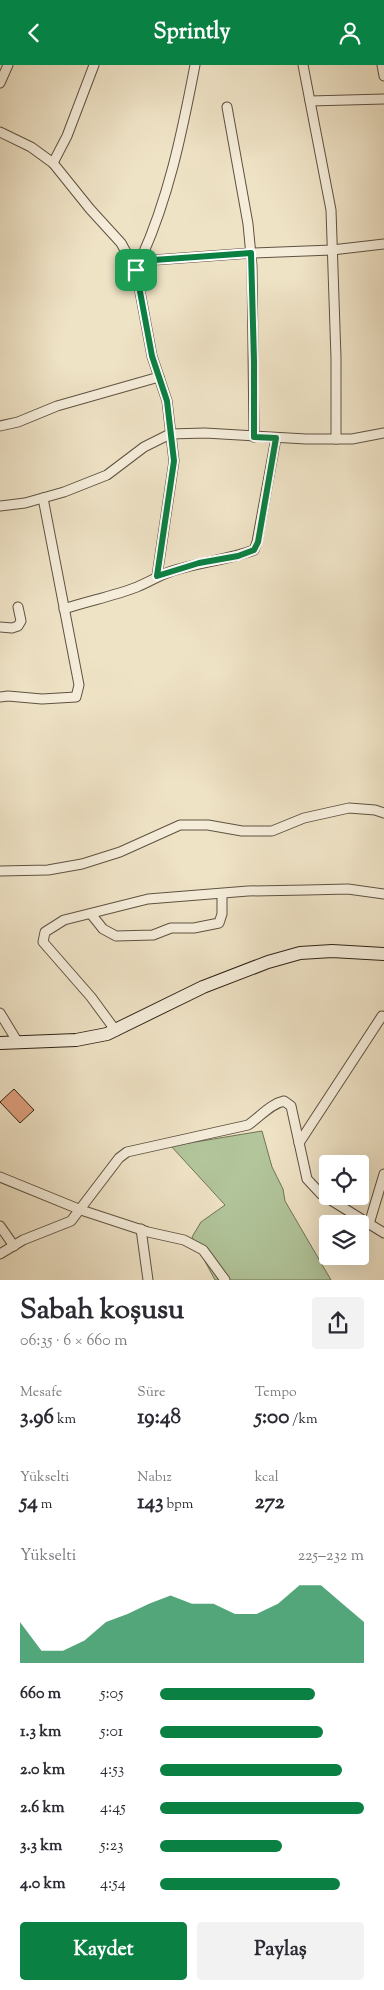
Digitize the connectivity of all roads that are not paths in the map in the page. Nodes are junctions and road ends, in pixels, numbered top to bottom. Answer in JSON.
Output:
{"nodes":[{"id":1,"x":8,"y":65,"type":"edge"},
{"id":2,"x":94,"y":65,"type":"edge"},
{"id":3,"x":195,"y":65,"type":"edge"},
{"id":4,"x":303,"y":65,"type":"edge"},
{"id":5,"x":382,"y":65,"type":"edge"},
{"id":6,"x":384,"y":76,"type":"edge"},
{"id":7,"x":0,"y":83,"type":"edge"},
{"id":8,"x":384,"y":99,"type":"edge"},
{"id":9,"x":310,"y":101,"type":"junction"},
{"id":10,"x":227,"y":107,"type":"dead end"},
{"id":11,"x":0,"y":132,"type":"edge"},
{"id":12,"x":53,"y":163,"type":"junction"},
{"id":13,"x":384,"y":244,"type":"edge"},
{"id":14,"x":332,"y":250,"type":"junction"},
{"id":15,"x":251,"y":253,"type":"junction"},
{"id":16,"x":140,"y":261,"type":"junction"},
{"id":17,"x":136,"y":270,"type":"junction"},
{"id":18,"x":159,"y":377,"type":"junction"},
{"id":19,"x":0,"y":427,"type":"edge"},
{"id":20,"x":384,"y":433,"type":"edge"},
{"id":21,"x":170,"y":434,"type":"junction"},
{"id":22,"x":254,"y":437,"type":"junction"},
{"id":23,"x":276,"y":438,"type":"junction"},
{"id":24,"x":336,"y":439,"type":"junction"},
{"id":25,"x":44,"y":498,"type":"junction"},
{"id":26,"x":0,"y":506,"type":"edge"},
{"id":27,"x":157,"y":576,"type":"junction"},
{"id":28,"x":18,"y":607,"type":"dead end"},
{"id":29,"x":64,"y":609,"type":"junction"},
{"id":30,"x":0,"y":627,"type":"edge"},
{"id":31,"x":0,"y":697,"type":"edge"},
{"id":32,"x":384,"y":813,"type":"edge"},
{"id":33,"x":0,"y":871,"type":"edge"},
{"id":34,"x":222,"y":894,"type":"junction"},
{"id":35,"x":384,"y":894,"type":"edge"},
{"id":36,"x":91,"y":914,"type":"junction"},
{"id":37,"x":384,"y":953,"type":"edge"},
{"id":38,"x":0,"y":1013,"type":"edge"},
{"id":39,"x":382,"y":1016,"type":"dead end"},
{"id":40,"x":116,"y":1031,"type":"junction"},
{"id":41,"x":17,"y":1041,"type":"junction"},
{"id":42,"x":0,"y":1043,"type":"edge"},
{"id":43,"x":299,"y":1143,"type":"junction"},
{"id":44,"x":384,"y":1174,"type":"edge"},
{"id":45,"x":0,"y":1177,"type":"edge"},
{"id":46,"x":81,"y":1210,"type":"junction"},
{"id":47,"x":355,"y":1215,"type":"edge"},
{"id":48,"x":369,"y":1223,"type":"joint"},
{"id":49,"x":0,"y":1226,"type":"edge"},
{"id":50,"x":141,"y":1229,"type":"junction"},
{"id":51,"x":384,"y":1233,"type":"edge"},
{"id":52,"x":14,"y":1246,"type":"junction"},
{"id":53,"x":0,"y":1254,"type":"edge"},
{"id":54,"x":148,"y":1280,"type":"edge"},
{"id":55,"x":224,"y":1280,"type":"edge"}],
"edges":[{"from":1,"to":7,"type":"street"},
{"from":2,"to":12,"type":"street"},
{"from":3,"to":16,"type":"street"},
{"from":4,"to":9,"type":"street"},
{"from":5,"to":6,"type":"street"},
{"from":8,"to":9,"type":"street"},
{"from":9,"to":14,"type":"street"},
{"from":10,"to":15,"type":"street"},
{"from":11,"to":12,"type":"street"},
{"from":12,"to":17,"type":"street"},
{"from":13,"to":14,"type":"street"},
{"from":14,"to":15,"type":"street"},
{"from":14,"to":24,"type":"street"},
{"from":15,"to":16,"type":"street"},
{"from":15,"to":22,"type":"street"},
{"from":16,"to":17,"type":"street"},
{"from":17,"to":18,"type":"street"},
{"from":18,"to":19,"type":"street"},
{"from":18,"to":21,"type":"street"},
{"from":20,"to":24,"type":"street"},
{"from":21,"to":22,"type":"street"},
{"from":21,"to":25,"type":"street"},
{"from":21,"to":27,"type":"street"},
{"from":22,"to":23,"type":"street"},
{"from":23,"to":24,"type":"street"},
{"from":23,"to":27,"type":"street"},
{"from":25,"to":26,"type":"street"},
{"from":25,"to":29,"type":"street"},
{"from":27,"to":29,"type":"street"},
{"from":28,"to":30,"type":"street"},
{"from":29,"to":31,"type":"street"},
{"from":32,"to":33,"type":"street"},
{"from":34,"to":35,"type":"street"},
{"from":34,"to":36,"type":"street"},
{"from":34,"to":36,"type":"street"},
{"from":36,"to":40,"type":"street"},
{"from":37,"to":40,"type":"main road"},
{"from":38,"to":41,"type":"street"},
{"from":39,"to":43,"type":"street"},
{"from":40,"to":41,"type":"main road"},
{"from":41,"to":42,"type":"main road"},
{"from":43,"to":46,"type":"street"},
{"from":43,"to":47,"type":"street"},
{"from":44,"to":48,"type":"street"},
{"from":45,"to":46,"type":"street"},
{"from":46,"to":50,"type":"street"},
{"from":46,"to":52,"type":"street"},
{"from":48,"to":51,"type":"street"},
{"from":49,"to":52,"type":"street"},
{"from":50,"to":54,"type":"street"},
{"from":50,"to":55,"type":"street"},
{"from":52,"to":53,"type":"street"}]}
